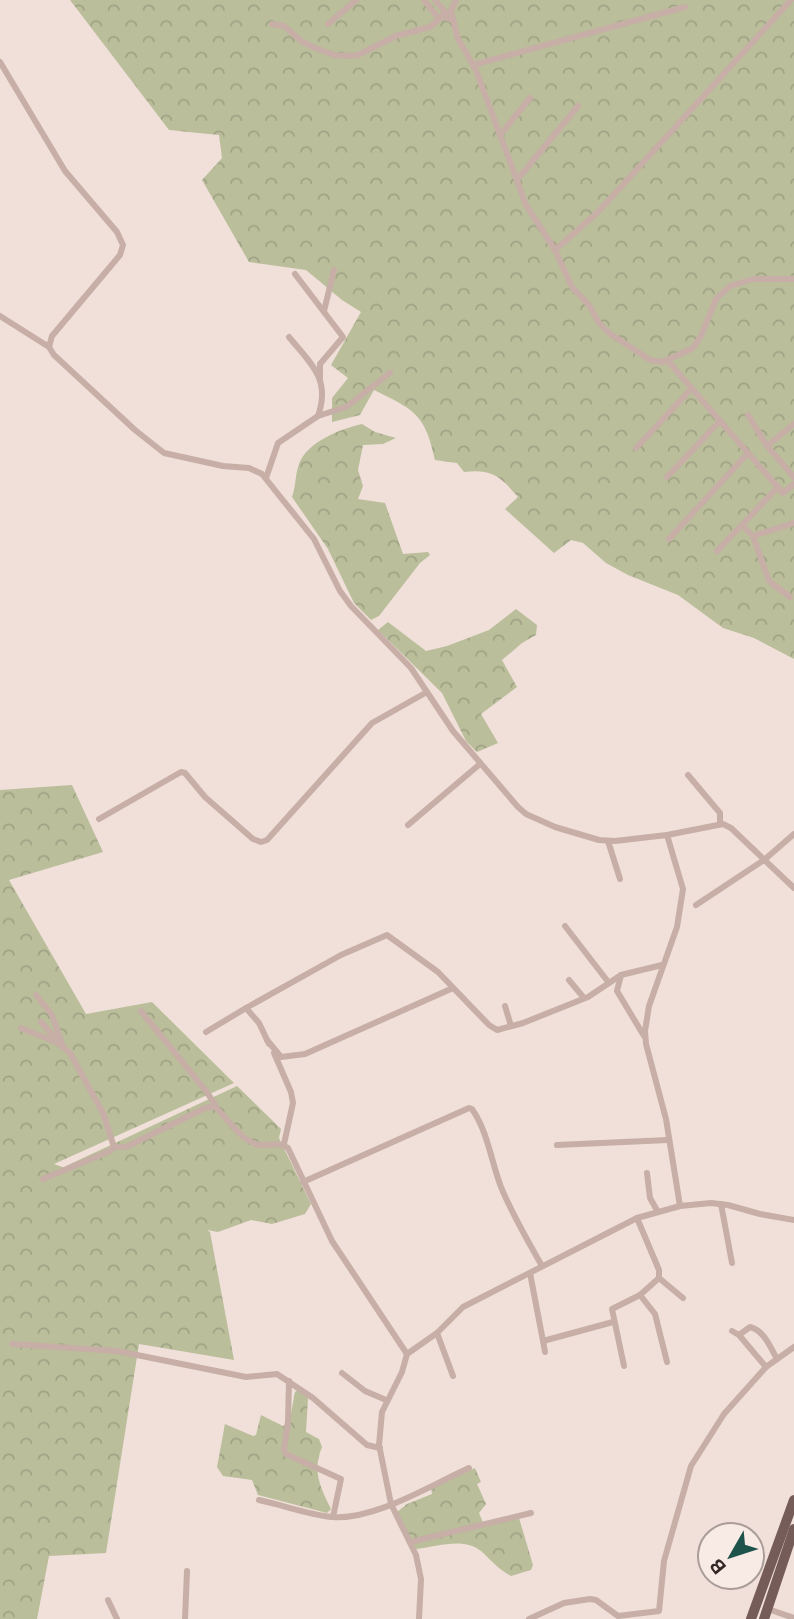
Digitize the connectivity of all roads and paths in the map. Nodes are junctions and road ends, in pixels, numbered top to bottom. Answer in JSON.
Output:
{"nodes":[{"id":1,"x":356,"y":0,"type":"edge"},
{"id":2,"x":424,"y":0,"type":"edge"},
{"id":3,"x":435,"y":0,"type":"edge"},
{"id":4,"x":456,"y":0,"type":"edge"},
{"id":5,"x":790,"y":0,"type":"edge"},
{"id":6,"x":685,"y":7,"type":"dead end"},
{"id":7,"x":443,"y":16,"type":"junction"},
{"id":8,"x":452,"y":20,"type":"junction"},
{"id":9,"x":272,"y":24,"type":"dead end"},
{"id":10,"x":328,"y":24,"type":"dead end"},
{"id":11,"x":0,"y":62,"type":"edge"},
{"id":12,"x":473,"y":65,"type":"junction"},
{"id":13,"x":530,"y":98,"type":"dead end"},
{"id":14,"x":578,"y":106,"type":"dead end"},
{"id":15,"x":500,"y":135,"type":"junction"},
{"id":16,"x":517,"y":180,"type":"junction"},
{"id":17,"x":555,"y":250,"type":"junction"},
{"id":18,"x":325,"y":271,"type":"dead end"},
{"id":19,"x":295,"y":274,"type":"dead end"},
{"id":20,"x":794,"y":279,"type":"edge"},
{"id":21,"x":324,"y":311,"type":"junction"},
{"id":22,"x":0,"y":316,"type":"edge"},
{"id":23,"x":289,"y":337,"type":"dead end"},
{"id":24,"x":49,"y":347,"type":"junction"},
{"id":25,"x":667,"y":360,"type":"junction"},
{"id":26,"x":390,"y":373,"type":"dead end"},
{"id":27,"x":320,"y":378,"type":"junction"},
{"id":28,"x":692,"y":388,"type":"junction"},
{"id":29,"x":318,"y":415,"type":"junction"},
{"id":30,"x":748,"y":415,"type":"dead end"},
{"id":31,"x":720,"y":421,"type":"junction"},
{"id":32,"x":794,"y":424,"type":"edge"},
{"id":33,"x":767,"y":446,"type":"junction"},
{"id":34,"x":636,"y":448,"type":"dead end"},
{"id":35,"x":748,"y":453,"type":"junction"},
{"id":36,"x":667,"y":477,"type":"dead end"},
{"id":37,"x":794,"y":477,"type":"edge"},
{"id":38,"x":266,"y":478,"type":"junction"},
{"id":39,"x":794,"y":484,"type":"edge"},
{"id":40,"x":778,"y":487,"type":"junction"},
{"id":41,"x":794,"y":523,"type":"edge"},
{"id":42,"x":742,"y":525,"type":"junction"},
{"id":43,"x":753,"y":536,"type":"junction"},
{"id":44,"x":669,"y":539,"type":"dead end"},
{"id":45,"x":717,"y":551,"type":"dead end"},
{"id":46,"x":790,"y":597,"type":"dead end"},
{"id":47,"x":427,"y":692,"type":"junction"},
{"id":48,"x":480,"y":764,"type":"junction"},
{"id":49,"x":688,"y":775,"type":"dead end"},
{"id":50,"x":99,"y":819,"type":"dead end"},
{"id":51,"x":720,"y":824,"type":"junction"},
{"id":52,"x":408,"y":825,"type":"dead end"},
{"id":53,"x":794,"y":834,"type":"edge"},
{"id":54,"x":667,"y":835,"type":"junction"},
{"id":55,"x":608,"y":841,"type":"junction"},
{"id":56,"x":764,"y":860,"type":"junction"},
{"id":57,"x":620,"y":879,"type":"dead end"},
{"id":58,"x":794,"y":888,"type":"edge"},
{"id":59,"x":696,"y":905,"type":"dead end"},
{"id":60,"x":565,"y":926,"type":"dead end"},
{"id":61,"x":662,"y":965,"type":"junction"},
{"id":62,"x":621,"y":975,"type":"junction"},
{"id":63,"x":569,"y":980,"type":"dead end"},
{"id":64,"x":609,"y":983,"type":"junction"},
{"id":65,"x":453,"y":988,"type":"junction"},
{"id":66,"x":36,"y":995,"type":"dead end"},
{"id":67,"x":584,"y":998,"type":"junction"},
{"id":68,"x":505,"y":1006,"type":"dead end"},
{"id":69,"x":246,"y":1008,"type":"junction"},
{"id":70,"x":141,"y":1011,"type":"dead end"},
{"id":71,"x":41,"y":1022,"type":"dead end"},
{"id":72,"x":511,"y":1026,"type":"junction"},
{"id":73,"x":21,"y":1028,"type":"dead end"},
{"id":74,"x":206,"y":1032,"type":"dead end"},
{"id":75,"x":645,"y":1038,"type":"junction"},
{"id":76,"x":267,"y":1041,"type":"junction"},
{"id":77,"x":64,"y":1047,"type":"junction"},
{"id":78,"x":217,"y":1108,"type":"junction"},
{"id":79,"x":668,"y":1140,"type":"junction"},
{"id":80,"x":284,"y":1144,"type":"junction"},
{"id":81,"x":557,"y":1145,"type":"dead end"},
{"id":82,"x":114,"y":1147,"type":"junction"},
{"id":83,"x":646,"y":1173,"type":"dead end"},
{"id":84,"x":43,"y":1179,"type":"dead end"},
{"id":85,"x":303,"y":1182,"type":"junction"},
{"id":86,"x":721,"y":1204,"type":"junction"},
{"id":87,"x":680,"y":1206,"type":"junction"},
{"id":88,"x":658,"y":1212,"type":"junction"},
{"id":89,"x":637,"y":1218,"type":"junction"},
{"id":90,"x":794,"y":1220,"type":"edge"},
{"id":91,"x":732,"y":1263,"type":"dead end"},
{"id":92,"x":542,"y":1265,"type":"junction"},
{"id":93,"x":530,"y":1273,"type":"junction"},
{"id":94,"x":659,"y":1278,"type":"junction"},
{"id":95,"x":640,"y":1295,"type":"junction"},
{"id":96,"x":683,"y":1298,"type":"dead end"},
{"id":97,"x":613,"y":1322,"type":"junction"},
{"id":98,"x":583,"y":1331,"type":"junction"},
{"id":99,"x":732,"y":1331,"type":"dead end"},
{"id":100,"x":438,"y":1333,"type":"junction"},
{"id":101,"x":739,"y":1335,"type":"junction"},
{"id":102,"x":543,"y":1340,"type":"junction"},
{"id":103,"x":586,"y":1340,"type":"dead end"},
{"id":104,"x":12,"y":1344,"type":"dead end"},
{"id":105,"x":794,"y":1347,"type":"edge"},
{"id":106,"x":545,"y":1352,"type":"dead end"},
{"id":107,"x":407,"y":1354,"type":"junction"},
{"id":108,"x":777,"y":1359,"type":"junction"},
{"id":109,"x":667,"y":1362,"type":"dead end"},
{"id":110,"x":624,"y":1366,"type":"dead end"},
{"id":111,"x":766,"y":1367,"type":"junction"},
{"id":112,"x":342,"y":1373,"type":"dead end"},
{"id":113,"x":453,"y":1376,"type":"dead end"},
{"id":114,"x":289,"y":1381,"type":"junction"},
{"id":115,"x":386,"y":1401,"type":"junction"},
{"id":116,"x":380,"y":1448,"type":"junction"},
{"id":117,"x":469,"y":1468,"type":"dead end"},
{"id":118,"x":260,"y":1500,"type":"dead end"},
{"id":119,"x":794,"y":1500,"type":"edge"},
{"id":120,"x":391,"y":1504,"type":"junction"},
{"id":121,"x":531,"y":1513,"type":"dead end"},
{"id":122,"x":333,"y":1517,"type":"junction"},
{"id":123,"x":794,"y":1529,"type":"edge"},
{"id":124,"x":410,"y":1542,"type":"junction"},
{"id":125,"x":187,"y":1571,"type":"dead end"},
{"id":126,"x":108,"y":1600,"type":"dead end"},
{"id":127,"x":766,"y":1614,"type":"edge"},
{"id":128,"x":794,"y":1618,"type":"edge"},
{"id":129,"x":117,"y":1619,"type":"edge"},
{"id":130,"x":185,"y":1619,"type":"edge"},
{"id":131,"x":419,"y":1619,"type":"edge"},
{"id":132,"x":529,"y":1619,"type":"edge"},
{"id":133,"x":751,"y":1619,"type":"edge"}],
"edges":[{"from":1,"to":10,"type":"street"},
{"from":2,"to":7,"type":"street"},
{"from":3,"to":8,"type":"street"},
{"from":4,"to":8,"type":"street"},
{"from":5,"to":17,"type":"street"},
{"from":6,"to":12,"type":"street"},
{"from":7,"to":8,"type":"street"},
{"from":7,"to":9,"type":"street"},
{"from":8,"to":12,"type":"street"},
{"from":11,"to":24,"type":"street"},
{"from":12,"to":15,"type":"street"},
{"from":13,"to":15,"type":"street"},
{"from":14,"to":16,"type":"street"},
{"from":15,"to":16,"type":"street"},
{"from":16,"to":17,"type":"street"},
{"from":17,"to":25,"type":"street"},
{"from":18,"to":21,"type":"street"},
{"from":19,"to":21,"type":"street"},
{"from":20,"to":25,"type":"street"},
{"from":21,"to":27,"type":"street"},
{"from":22,"to":24,"type":"street"},
{"from":23,"to":27,"type":"street"},
{"from":24,"to":38,"type":"street"},
{"from":25,"to":28,"type":"street"},
{"from":26,"to":29,"type":"street"},
{"from":27,"to":29,"type":"street"},
{"from":28,"to":31,"type":"street"},
{"from":28,"to":34,"type":"street"},
{"from":29,"to":38,"type":"street"},
{"from":30,"to":33,"type":"street"},
{"from":31,"to":35,"type":"street"},
{"from":31,"to":36,"type":"street"},
{"from":32,"to":33,"type":"street"},
{"from":33,"to":37,"type":"street"},
{"from":35,"to":40,"type":"street"},
{"from":35,"to":44,"type":"street"},
{"from":38,"to":47,"type":"street"},
{"from":39,"to":40,"type":"street"},
{"from":40,"to":42,"type":"street"},
{"from":41,"to":43,"type":"street"},
{"from":42,"to":43,"type":"street"},
{"from":42,"to":45,"type":"street"},
{"from":43,"to":46,"type":"street"},
{"from":47,"to":48,"type":"street"},
{"from":47,"to":50,"type":"street"},
{"from":48,"to":52,"type":"street"},
{"from":48,"to":55,"type":"street"},
{"from":49,"to":51,"type":"street"},
{"from":51,"to":54,"type":"street"},
{"from":51,"to":56,"type":"street"},
{"from":53,"to":56,"type":"street"},
{"from":54,"to":55,"type":"street"},
{"from":54,"to":61,"type":"street"},
{"from":55,"to":57,"type":"street"},
{"from":56,"to":58,"type":"street"},
{"from":56,"to":59,"type":"street"},
{"from":60,"to":64,"type":"street"},
{"from":61,"to":62,"type":"street"},
{"from":61,"to":75,"type":"street"},
{"from":62,"to":64,"type":"street"},
{"from":62,"to":75,"type":"street"},
{"from":63,"to":67,"type":"street"},
{"from":64,"to":67,"type":"street"},
{"from":65,"to":69,"type":"street"},
{"from":65,"to":72,"type":"street"},
{"from":65,"to":76,"type":"street"},
{"from":66,"to":77,"type":"street"},
{"from":67,"to":72,"type":"street"},
{"from":68,"to":72,"type":"street"},
{"from":69,"to":74,"type":"street"},
{"from":69,"to":76,"type":"street"},
{"from":70,"to":78,"type":"street"},
{"from":71,"to":77,"type":"street"},
{"from":73,"to":77,"type":"street"},
{"from":75,"to":79,"type":"street"},
{"from":76,"to":80,"type":"street"},
{"from":77,"to":82,"type":"street"},
{"from":78,"to":80,"type":"street"},
{"from":78,"to":82,"type":"street"},
{"from":79,"to":81,"type":"street"},
{"from":79,"to":87,"type":"street"},
{"from":80,"to":85,"type":"street"},
{"from":82,"to":84,"type":"street"},
{"from":83,"to":88,"type":"street"},
{"from":85,"to":92,"type":"street"},
{"from":85,"to":107,"type":"street"},
{"from":86,"to":87,"type":"street"},
{"from":86,"to":90,"type":"street"},
{"from":86,"to":91,"type":"street"},
{"from":87,"to":88,"type":"street"},
{"from":88,"to":89,"type":"street"},
{"from":89,"to":92,"type":"street"},
{"from":89,"to":94,"type":"street"},
{"from":92,"to":93,"type":"street"},
{"from":93,"to":100,"type":"street"},
{"from":93,"to":102,"type":"street"},
{"from":94,"to":95,"type":"street"},
{"from":94,"to":96,"type":"street"},
{"from":95,"to":97,"type":"street"},
{"from":95,"to":109,"type":"street"},
{"from":97,"to":98,"type":"street"},
{"from":97,"to":110,"type":"street"},
{"from":98,"to":102,"type":"street"},
{"from":98,"to":103,"type":"street"},
{"from":99,"to":101,"type":"street"},
{"from":100,"to":107,"type":"street"},
{"from":100,"to":113,"type":"street"},
{"from":101,"to":108,"type":"street"},
{"from":101,"to":111,"type":"street"},
{"from":102,"to":106,"type":"street"},
{"from":104,"to":114,"type":"street"},
{"from":105,"to":108,"type":"street"},
{"from":107,"to":115,"type":"street"},
{"from":108,"to":111,"type":"street"},
{"from":111,"to":132,"type":"street"},
{"from":112,"to":115,"type":"street"},
{"from":114,"to":116,"type":"street"},
{"from":114,"to":122,"type":"street"},
{"from":115,"to":116,"type":"street"},
{"from":116,"to":120,"type":"street"},
{"from":117,"to":120,"type":"street"},
{"from":118,"to":122,"type":"street"},
{"from":119,"to":133,"type":"main road"},
{"from":120,"to":122,"type":"street"},
{"from":120,"to":124,"type":"street"},
{"from":121,"to":124,"type":"street"},
{"from":123,"to":127,"type":"main road"},
{"from":124,"to":131,"type":"street"},
{"from":125,"to":130,"type":"street"},
{"from":126,"to":129,"type":"street"},
{"from":127,"to":128,"type":"street"}]}
